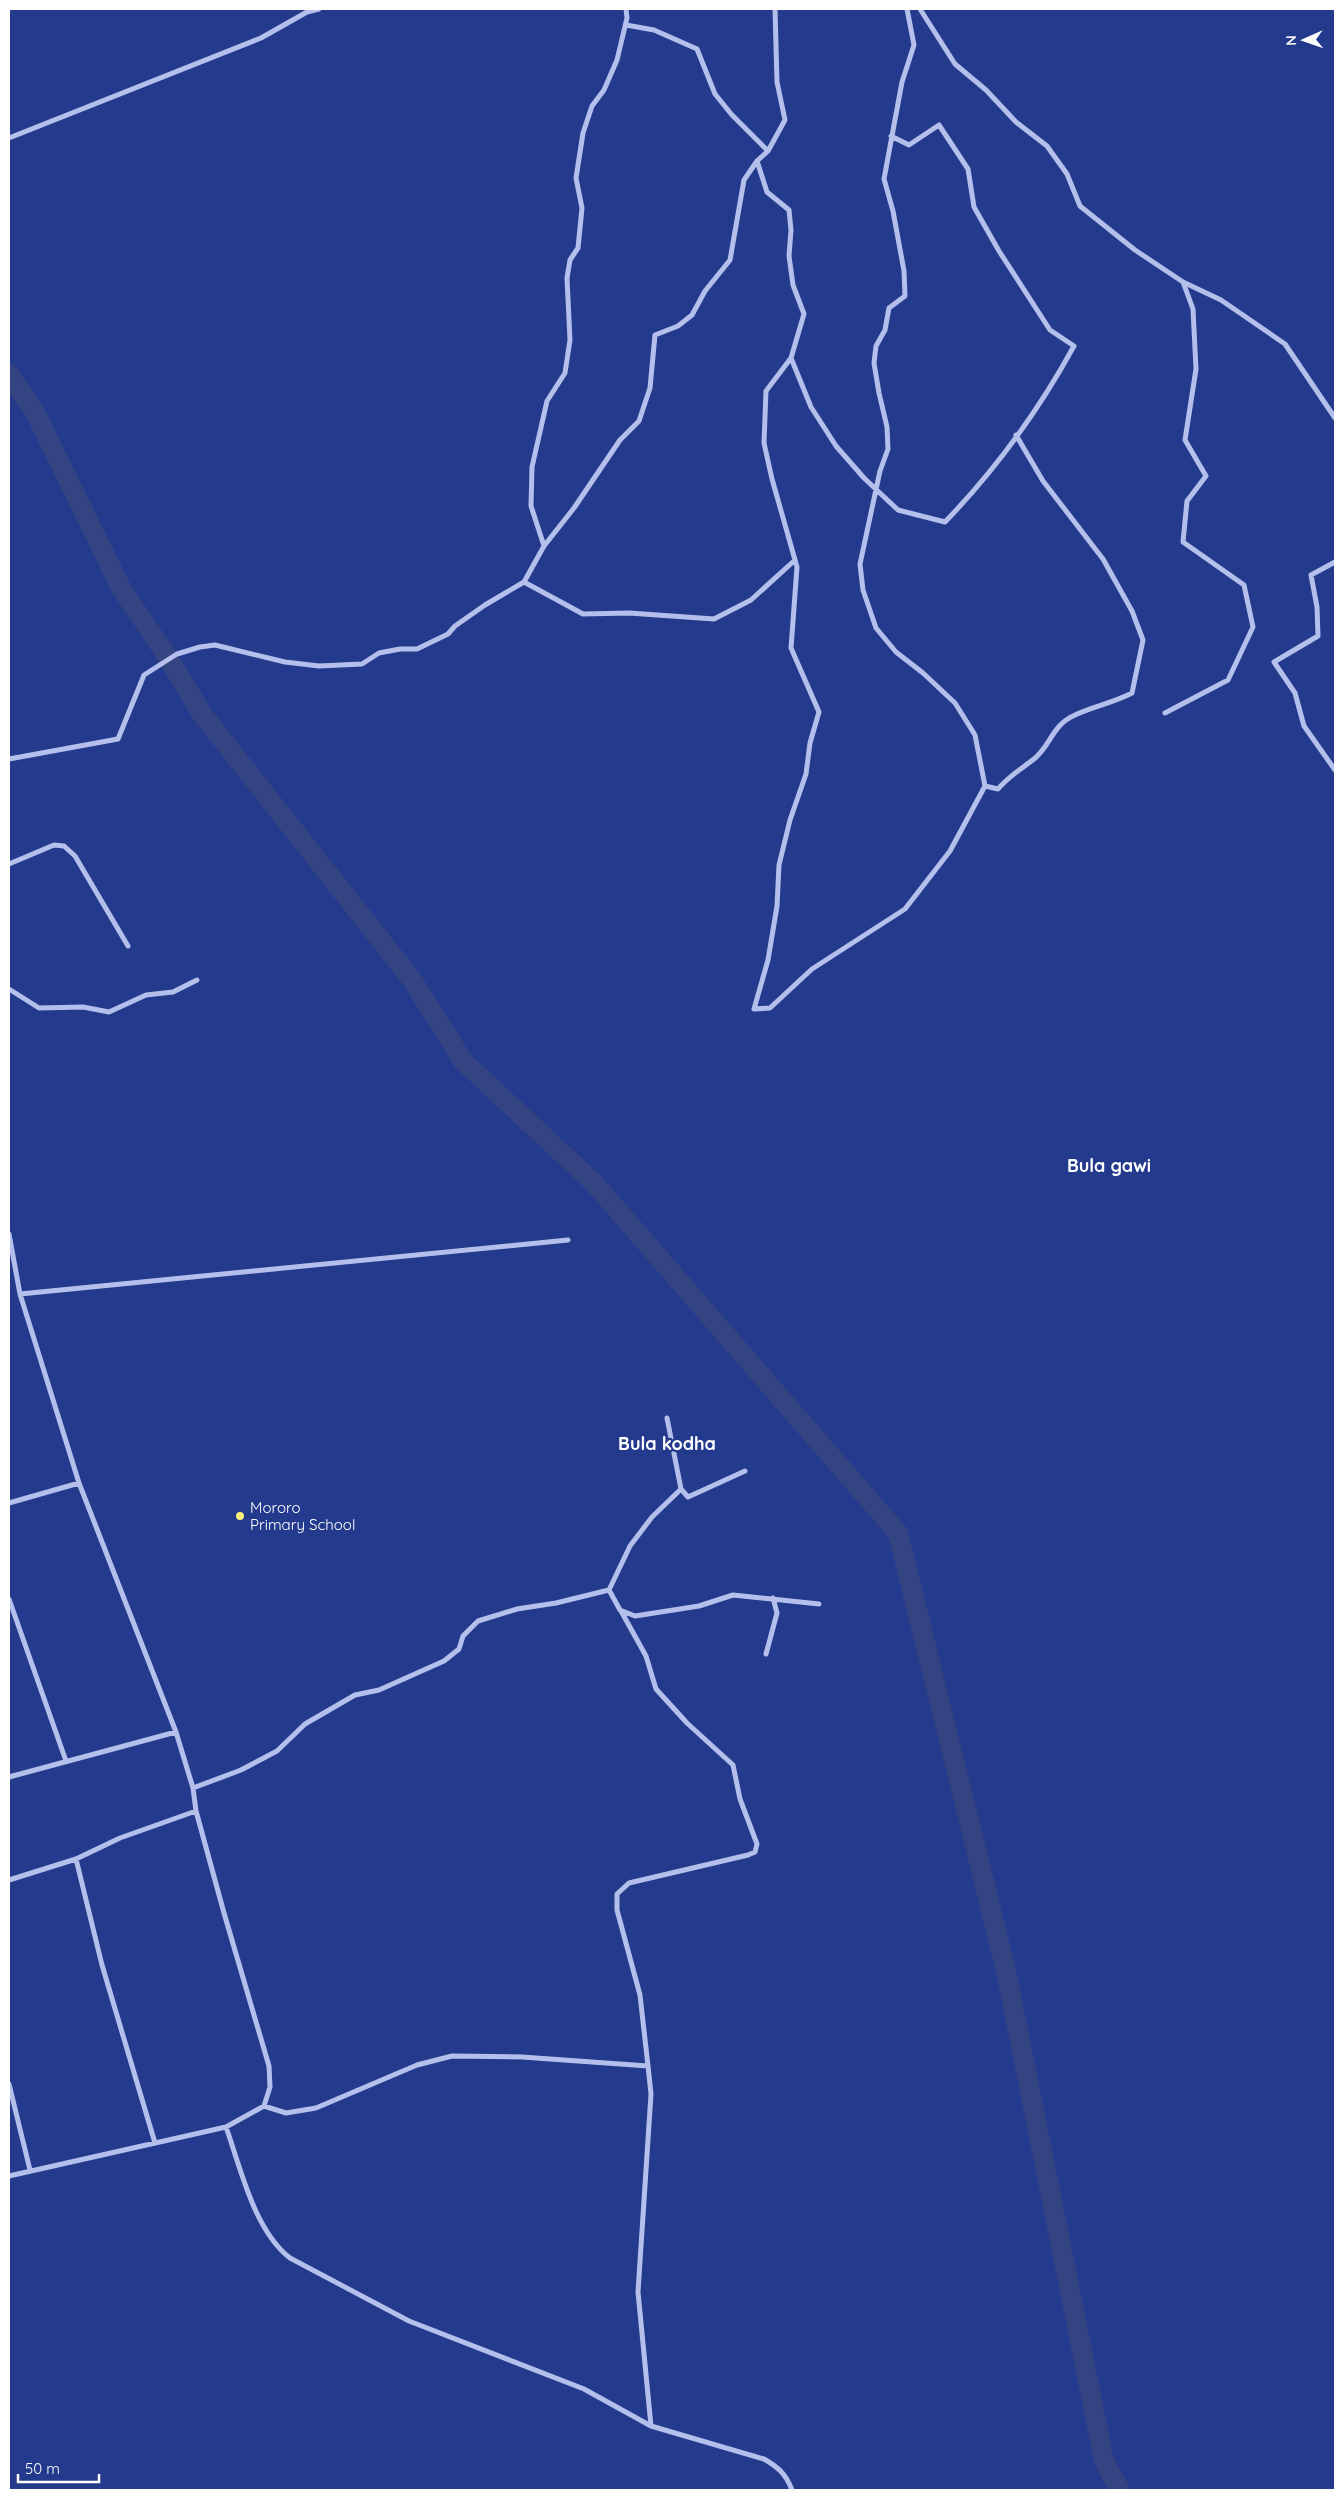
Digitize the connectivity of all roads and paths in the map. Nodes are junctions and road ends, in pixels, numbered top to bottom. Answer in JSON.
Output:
{"nodes":[{"id":1,"x":319,"y":9,"type":"edge"},
{"id":2,"x":626,"y":9,"type":"edge"},
{"id":3,"x":775,"y":9,"type":"edge"},
{"id":4,"x":908,"y":9,"type":"edge"},
{"id":5,"x":920,"y":9,"type":"edge"},
{"id":6,"x":626,"y":25,"type":"junction"},
{"id":7,"x":891,"y":136,"type":"junction"},
{"id":8,"x":9,"y":138,"type":"edge"},
{"id":9,"x":768,"y":151,"type":"junction"},
{"id":10,"x":757,"y":161,"type":"junction"},
{"id":11,"x":1183,"y":282,"type":"junction"},
{"id":12,"x":791,"y":358,"type":"junction"},
{"id":13,"x":1335,"y":418,"type":"edge"},
{"id":14,"x":1016,"y":435,"type":"junction"},
{"id":15,"x":877,"y":488,"type":"junction"},
{"id":16,"x":544,"y":546,"type":"junction"},
{"id":17,"x":794,"y":560,"type":"junction"},
{"id":18,"x":1335,"y":562,"type":"edge"},
{"id":19,"x":524,"y":582,"type":"junction"},
{"id":20,"x":1165,"y":713,"type":"dead end"},
{"id":21,"x":9,"y":759,"type":"edge"},
{"id":22,"x":1335,"y":770,"type":"edge"},
{"id":23,"x":985,"y":786,"type":"junction"},
{"id":24,"x":9,"y":864,"type":"edge"},
{"id":25,"x":128,"y":946,"type":"dead end"},
{"id":26,"x":198,"y":980,"type":"dead end"},
{"id":27,"x":9,"y":989,"type":"edge"},
{"id":28,"x":9,"y":1234,"type":"edge"},
{"id":29,"x":568,"y":1240,"type":"dead end"},
{"id":30,"x":10,"y":1251,"type":"edge"},
{"id":31,"x":16,"y":1274,"type":"junction"},
{"id":32,"x":9,"y":1275,"type":"edge"},
{"id":33,"x":20,"y":1294,"type":"junction"},
{"id":34,"x":667,"y":1418,"type":"dead end"},
{"id":35,"x":745,"y":1471,"type":"dead end"},
{"id":36,"x":79,"y":1483,"type":"junction"},
{"id":37,"x":681,"y":1489,"type":"junction"},
{"id":38,"x":9,"y":1503,"type":"edge"},
{"id":39,"x":609,"y":1590,"type":"junction"},
{"id":40,"x":773,"y":1598,"type":"junction"},
{"id":41,"x":9,"y":1599,"type":"edge"},
{"id":42,"x":820,"y":1604,"type":"dead end"},
{"id":43,"x":620,"y":1610,"type":"junction"},
{"id":44,"x":766,"y":1654,"type":"dead end"},
{"id":45,"x":176,"y":1732,"type":"junction"},
{"id":46,"x":66,"y":1761,"type":"junction"},
{"id":47,"x":9,"y":1777,"type":"edge"},
{"id":48,"x":193,"y":1788,"type":"junction"},
{"id":49,"x":196,"y":1811,"type":"junction"},
{"id":50,"x":76,"y":1859,"type":"junction"},
{"id":51,"x":9,"y":1880,"type":"edge"},
{"id":52,"x":648,"y":2066,"type":"junction"},
{"id":53,"x":9,"y":2084,"type":"edge"},
{"id":54,"x":264,"y":2106,"type":"junction"},
{"id":55,"x":226,"y":2127,"type":"junction"},
{"id":56,"x":155,"y":2143,"type":"junction"},
{"id":57,"x":30,"y":2170,"type":"junction"},
{"id":58,"x":9,"y":2176,"type":"edge"},
{"id":59,"x":651,"y":2426,"type":"junction"},
{"id":60,"x":792,"y":2490,"type":"edge"}],
"edges":[{"from":1,"to":8,"type":"street"},
{"from":2,"to":6,"type":"street"},
{"from":3,"to":9,"type":"street"},
{"from":4,"to":7,"type":"street"},
{"from":5,"to":11,"type":"street"},
{"from":6,"to":9,"type":"street"},
{"from":6,"to":16,"type":"street"},
{"from":7,"to":14,"type":"street"},
{"from":7,"to":15,"type":"street"},
{"from":9,"to":10,"type":"street"},
{"from":10,"to":12,"type":"street"},
{"from":10,"to":16,"type":"street"},
{"from":11,"to":13,"type":"street"},
{"from":11,"to":20,"type":"street"},
{"from":12,"to":15,"type":"street"},
{"from":12,"to":17,"type":"street"},
{"from":14,"to":15,"type":"street"},
{"from":14,"to":23,"type":"street"},
{"from":15,"to":23,"type":"street"},
{"from":16,"to":19,"type":"street"},
{"from":17,"to":19,"type":"street"},
{"from":17,"to":23,"type":"street"},
{"from":18,"to":22,"type":"street"},
{"from":19,"to":21,"type":"street"},
{"from":24,"to":25,"type":"street"},
{"from":26,"to":27,"type":"street"},
{"from":28,"to":30,"type":"street"},
{"from":29,"to":33,"type":"street"},
{"from":30,"to":31,"type":"street"},
{"from":31,"to":32,"type":"street"},
{"from":31,"to":33,"type":"street"},
{"from":33,"to":36,"type":"street"},
{"from":34,"to":37,"type":"street"},
{"from":35,"to":37,"type":"street"},
{"from":36,"to":38,"type":"street"},
{"from":36,"to":45,"type":"street"},
{"from":37,"to":39,"type":"street"},
{"from":39,"to":43,"type":"street"},
{"from":39,"to":48,"type":"street"},
{"from":40,"to":42,"type":"street"},
{"from":40,"to":43,"type":"street"},
{"from":40,"to":44,"type":"street"},
{"from":41,"to":46,"type":"street"},
{"from":43,"to":52,"type":"street"},
{"from":45,"to":46,"type":"street"},
{"from":45,"to":48,"type":"street"},
{"from":46,"to":47,"type":"street"},
{"from":48,"to":49,"type":"street"},
{"from":49,"to":50,"type":"street"},
{"from":49,"to":54,"type":"street"},
{"from":50,"to":51,"type":"street"},
{"from":50,"to":56,"type":"street"},
{"from":52,"to":54,"type":"street"},
{"from":52,"to":59,"type":"street"},
{"from":53,"to":57,"type":"street"},
{"from":54,"to":55,"type":"street"},
{"from":55,"to":56,"type":"street"},
{"from":55,"to":59,"type":"street"},
{"from":56,"to":57,"type":"street"},
{"from":57,"to":58,"type":"street"},
{"from":59,"to":60,"type":"street"}]}
